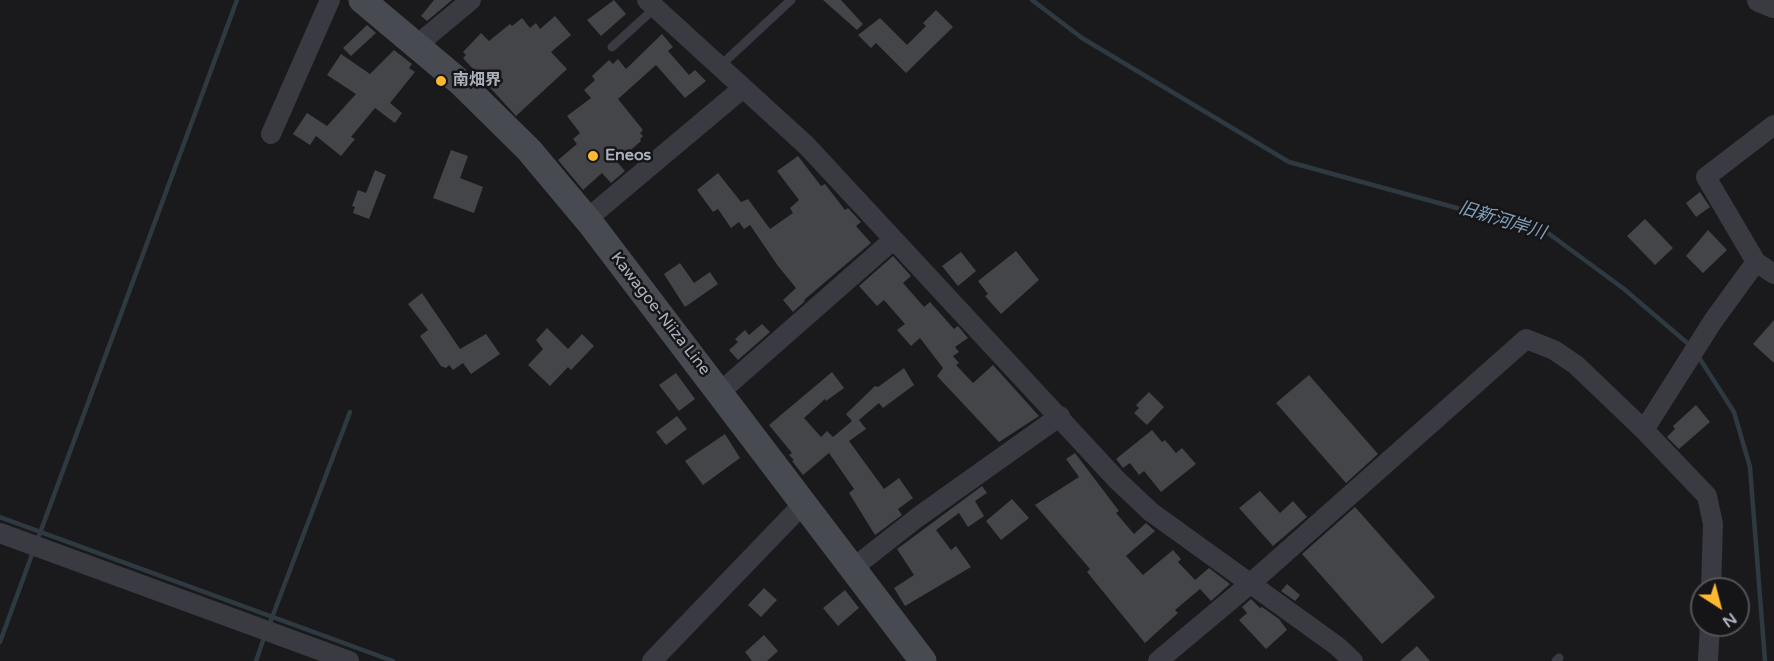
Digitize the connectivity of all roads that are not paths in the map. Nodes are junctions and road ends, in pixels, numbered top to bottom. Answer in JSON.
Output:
{"nodes":[{"id":1,"x":330,"y":0,"type":"edge"},
{"id":2,"x":362,"y":0,"type":"edge"},
{"id":3,"x":471,"y":0,"type":"edge"},
{"id":4,"x":791,"y":0,"type":"edge"},
{"id":5,"x":1760,"y":0,"type":"edge"},
{"id":6,"x":652,"y":4,"type":"edge"},
{"id":7,"x":1774,"y":6,"type":"edge"},
{"id":8,"x":417,"y":45,"type":"junction"},
{"id":9,"x":612,"y":47,"type":"dead end"},
{"id":10,"x":720,"y":66,"type":"junction"},
{"id":11,"x":743,"y":88,"type":"junction"},
{"id":12,"x":1774,"y":125,"type":"edge"},
{"id":13,"x":271,"y":134,"type":"dead end"},
{"id":14,"x":587,"y":219,"type":"junction"},
{"id":15,"x":893,"y":240,"type":"junction"},
{"id":16,"x":1756,"y":262,"type":"junction"},
{"id":17,"x":1774,"y":273,"type":"edge"},
{"id":18,"x":720,"y":392,"type":"junction"},
{"id":19,"x":1060,"y":417,"type":"junction"},
{"id":20,"x":1644,"y":430,"type":"junction"},
{"id":21,"x":804,"y":503,"type":"junction"},
{"id":22,"x":0,"y":533,"type":"edge"},
{"id":23,"x":853,"y":568,"type":"junction"},
{"id":24,"x":1711,"y":577,"type":"edge"},
{"id":25,"x":1251,"y":583,"type":"junction"},
{"id":26,"x":1709,"y":637,"type":"edge"},
{"id":27,"x":349,"y":661,"type":"edge"},
{"id":28,"x":652,"y":661,"type":"edge"},
{"id":29,"x":923,"y":661,"type":"edge"},
{"id":30,"x":1158,"y":661,"type":"edge"},
{"id":31,"x":1353,"y":661,"type":"edge"},
{"id":32,"x":1708,"y":661,"type":"edge"}],
"edges":[{"from":1,"to":13,"type":"street"},
{"from":2,"to":8,"type":"main road","name":"Kawagoe-Niiza Line"},
{"from":3,"to":8,"type":"street"},
{"from":4,"to":10,"type":"lane"},
{"from":5,"to":7,"type":"street"},
{"from":6,"to":9,"type":"lane"},
{"from":6,"to":10,"type":"street"},
{"from":8,"to":14,"type":"main road","name":"Kawagoe-Niiza Line"},
{"from":10,"to":11,"type":"street"},
{"from":11,"to":14,"type":"street"},
{"from":11,"to":15,"type":"street"},
{"from":12,"to":16,"type":"street"},
{"from":14,"to":18,"type":"main road","name":"Kawagoe-Niiza Line"},
{"from":15,"to":18,"type":"street"},
{"from":15,"to":19,"type":"street"},
{"from":16,"to":17,"type":"street"},
{"from":16,"to":20,"type":"street"},
{"from":18,"to":21,"type":"main road","name":"Kawagoe-Niiza Line"},
{"from":19,"to":23,"type":"street"},
{"from":19,"to":25,"type":"street"},
{"from":20,"to":24,"type":"street"},
{"from":20,"to":25,"type":"street"},
{"from":21,"to":23,"type":"main road","name":"Kawagoe-Niiza Line"},
{"from":21,"to":28,"type":"street"},
{"from":22,"to":27,"type":"street"},
{"from":23,"to":29,"type":"main road","name":"Kawagoe-Niiza Line"},
{"from":25,"to":30,"type":"street"},
{"from":25,"to":31,"type":"street"},
{"from":26,"to":32,"type":"street"}]}
